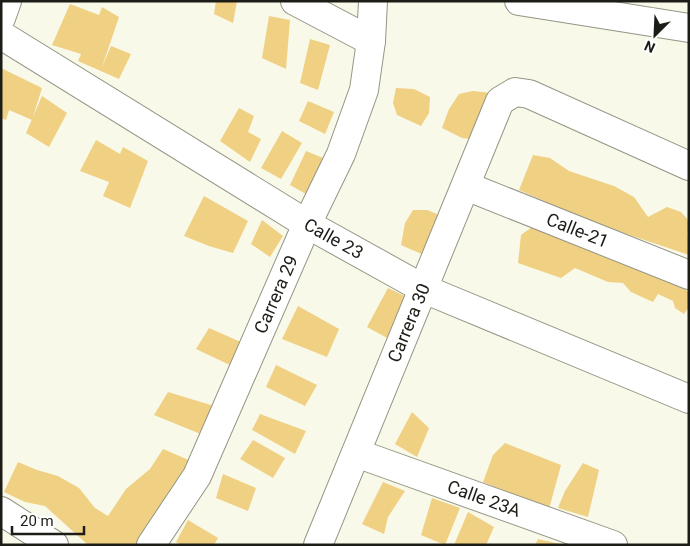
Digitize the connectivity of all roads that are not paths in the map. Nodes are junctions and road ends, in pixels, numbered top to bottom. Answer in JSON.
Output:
{"nodes":[{"id":1,"x":7,"y":1,"type":"edge"},
{"id":2,"x":296,"y":1,"type":"edge"},
{"id":3,"x":372,"y":1,"type":"edge"},
{"id":4,"x":519,"y":1,"type":"edge"},
{"id":5,"x":1,"y":18,"type":"edge"},
{"id":6,"x":689,"y":28,"type":"edge"},
{"id":7,"x":1,"y":35,"type":"edge"},
{"id":8,"x":371,"y":41,"type":"junction"},
{"id":9,"x":689,"y":166,"type":"edge"},
{"id":10,"x":466,"y":186,"type":"junction"},
{"id":11,"x":307,"y":224,"type":"junction"},
{"id":12,"x":689,"y":275,"type":"edge"},
{"id":13,"x":424,"y":289,"type":"junction"},
{"id":14,"x":689,"y":399,"type":"edge"},
{"id":15,"x":356,"y":453,"type":"junction"},
{"id":16,"x":1,"y":511,"type":"edge"},
{"id":17,"x":54,"y":545,"type":"edge"},
{"id":18,"x":151,"y":545,"type":"edge"},
{"id":19,"x":318,"y":545,"type":"edge"},
{"id":20,"x":613,"y":545,"type":"edge"}],
"edges":[{"from":1,"to":5,"type":"street"},
{"from":2,"to":8,"type":"street"},
{"from":3,"to":8,"type":"street","name":"Carrera 29"},
{"from":4,"to":6,"type":"street"},
{"from":7,"to":11,"type":"street","name":"Calle 23"},
{"from":8,"to":11,"type":"street","name":"Carrera 29"},
{"from":9,"to":10,"type":"street","name":"Carrera 30"},
{"from":10,"to":12,"type":"street","name":"Calle-21"},
{"from":10,"to":13,"type":"street","name":"Carrera 30"},
{"from":11,"to":13,"type":"street","name":"Calle 23"},
{"from":11,"to":18,"type":"street","name":"Carrera 29"},
{"from":13,"to":14,"type":"street","name":"Calle 23"},
{"from":13,"to":15,"type":"street","name":"Carrera 30"},
{"from":15,"to":19,"type":"street","name":"Carrera 30"},
{"from":15,"to":20,"type":"street","name":"Calle 23A"},
{"from":16,"to":17,"type":"street"}]}
